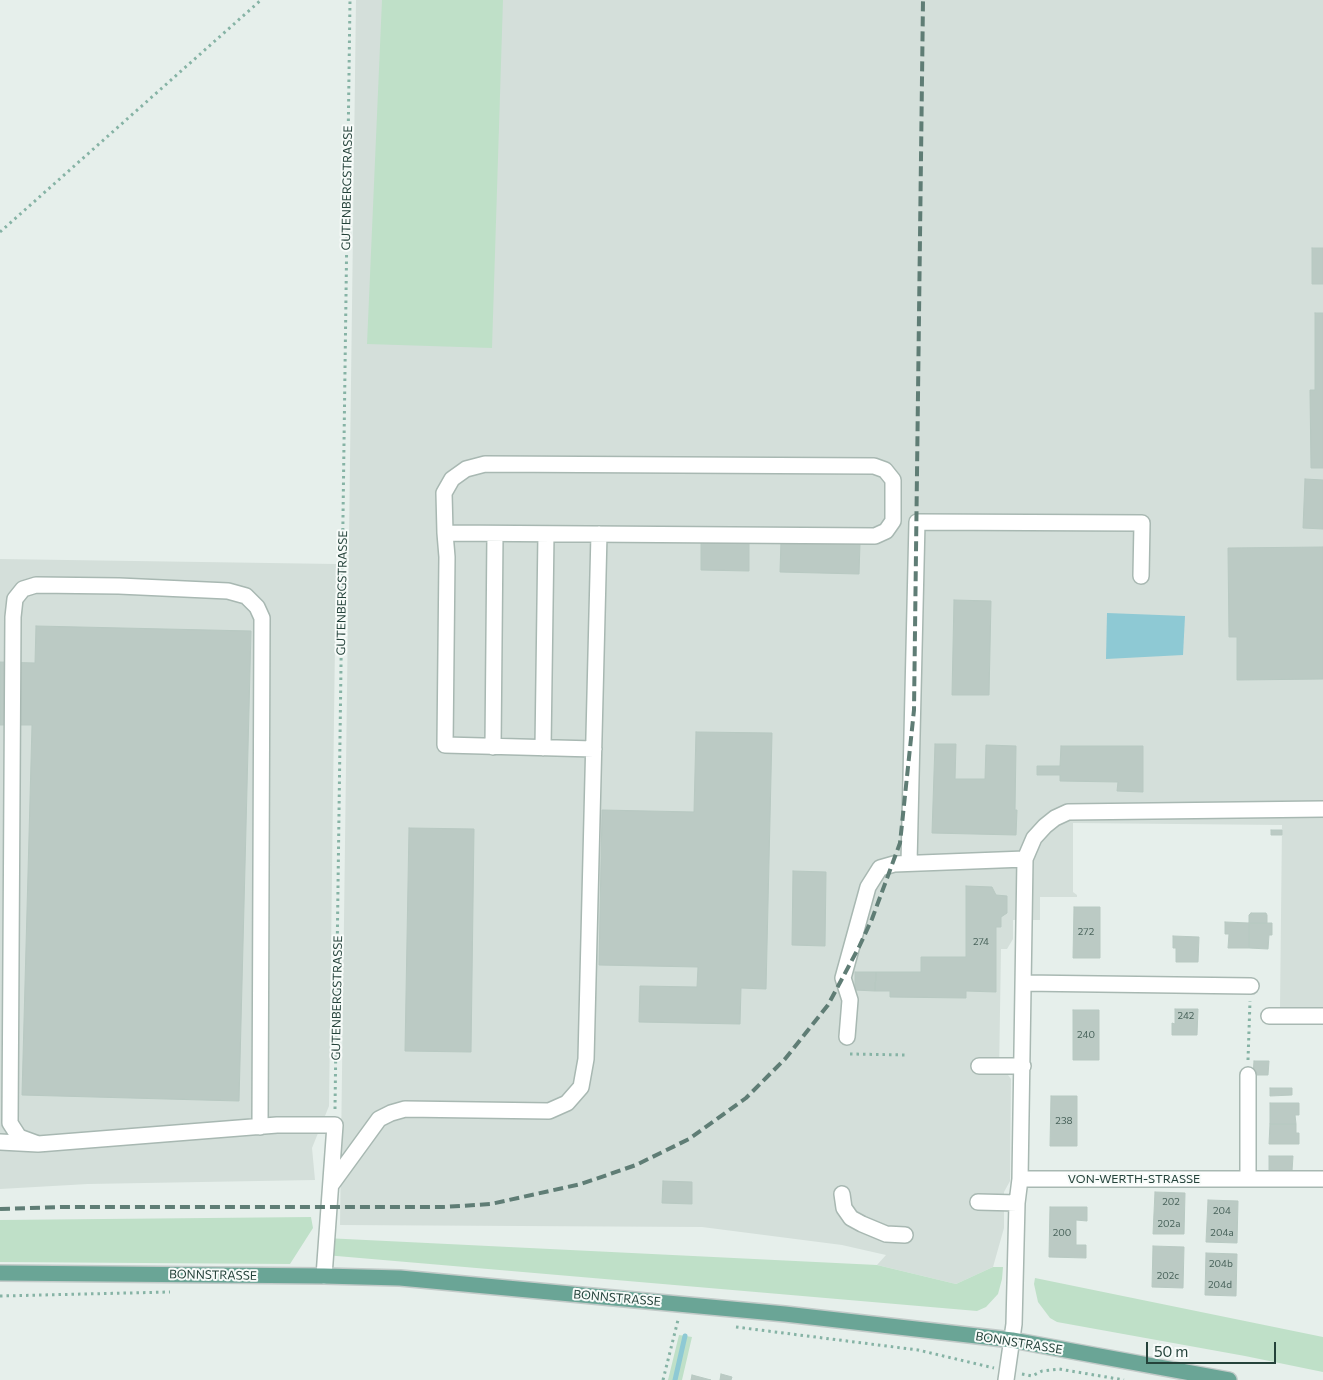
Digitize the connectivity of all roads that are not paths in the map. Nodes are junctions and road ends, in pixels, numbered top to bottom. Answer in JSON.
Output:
{"nodes":[{"id":1,"x":445,"y":533,"type":"junction"},
{"id":2,"x":495,"y":534,"type":"junction"},
{"id":3,"x":546,"y":534,"type":"junction"},
{"id":4,"x":599,"y":534,"type":"junction"},
{"id":5,"x":1140,"y":576,"type":"dead end"},
{"id":6,"x":493,"y":746,"type":"junction"},
{"id":7,"x":543,"y":748,"type":"junction"},
{"id":8,"x":594,"y":749,"type":"junction"},
{"id":9,"x":1323,"y":810,"type":"edge"},
{"id":10,"x":1025,"y":859,"type":"junction"},
{"id":11,"x":909,"y":863,"type":"junction"},
{"id":12,"x":1023,"y":983,"type":"junction"},
{"id":13,"x":1250,"y":986,"type":"road end"},
{"id":14,"x":1269,"y":1016,"type":"dead end"},
{"id":15,"x":1323,"y":1016,"type":"edge"},
{"id":16,"x":848,"y":1036,"type":"dead end"},
{"id":17,"x":979,"y":1066,"type":"dead end"},
{"id":18,"x":1022,"y":1066,"type":"junction"},
{"id":19,"x":1248,"y":1075,"type":"road end"},
{"id":20,"x":260,"y":1127,"type":"junction"},
{"id":21,"x":0,"y":1142,"type":"edge"},
{"id":22,"x":38,"y":1144,"type":"junction"},
{"id":23,"x":1248,"y":1178,"type":"junction"},
{"id":24,"x":1020,"y":1179,"type":"junction"},
{"id":25,"x":1323,"y":1179,"type":"edge"},
{"id":26,"x":331,"y":1185,"type":"junction"},
{"id":27,"x":842,"y":1194,"type":"dead end"},
{"id":28,"x":978,"y":1202,"type":"dead end"},
{"id":29,"x":1017,"y":1203,"type":"junction"},
{"id":30,"x":905,"y":1235,"type":"dead end"},
{"id":31,"x":0,"y":1273,"type":"edge"},
{"id":32,"x":324,"y":1276,"type":"junction"},
{"id":33,"x":1012,"y":1340,"type":"junction"},
{"id":34,"x":1006,"y":1376,"type":"edge"},
{"id":35,"x":1229,"y":1380,"type":"edge"}],
"edges":[{"from":1,"to":2,"type":"street"},
{"from":1,"to":4,"type":"street"},
{"from":1,"to":6,"type":"street"},
{"from":2,"to":3,"type":"street"},
{"from":2,"to":6,"type":"street"},
{"from":3,"to":4,"type":"street"},
{"from":3,"to":7,"type":"street"},
{"from":4,"to":8,"type":"street"},
{"from":5,"to":11,"type":"street"},
{"from":6,"to":7,"type":"street"},
{"from":7,"to":8,"type":"street"},
{"from":8,"to":26,"type":"street"},
{"from":9,"to":10,"type":"street"},
{"from":10,"to":11,"type":"street"},
{"from":10,"to":12,"type":"street"},
{"from":11,"to":16,"type":"street"},
{"from":12,"to":13,"type":"street"},
{"from":12,"to":18,"type":"street"},
{"from":14,"to":15,"type":"street"},
{"from":17,"to":18,"type":"street"},
{"from":18,"to":24,"type":"street"},
{"from":19,"to":23,"type":"street"},
{"from":20,"to":22,"type":"street"},
{"from":20,"to":22,"type":"street"},
{"from":20,"to":26,"type":"street"},
{"from":21,"to":22,"type":"street"},
{"from":23,"to":24,"type":"street","name":"VON-WERTH-STRASSE"},
{"from":23,"to":25,"type":"street","name":"VON-WERTH-STRASSE"},
{"from":24,"to":29,"type":"street"},
{"from":26,"to":32,"type":"street"},
{"from":27,"to":30,"type":"street"},
{"from":28,"to":29,"type":"street"},
{"from":29,"to":33,"type":"street"},
{"from":31,"to":32,"type":"main road","name":"BONNSTRASSE"},
{"from":32,"to":33,"type":"main road","name":"BONNSTRASSE"},
{"from":33,"to":34,"type":"street"},
{"from":33,"to":35,"type":"main road","name":"BONNSTRASSE"}]}
